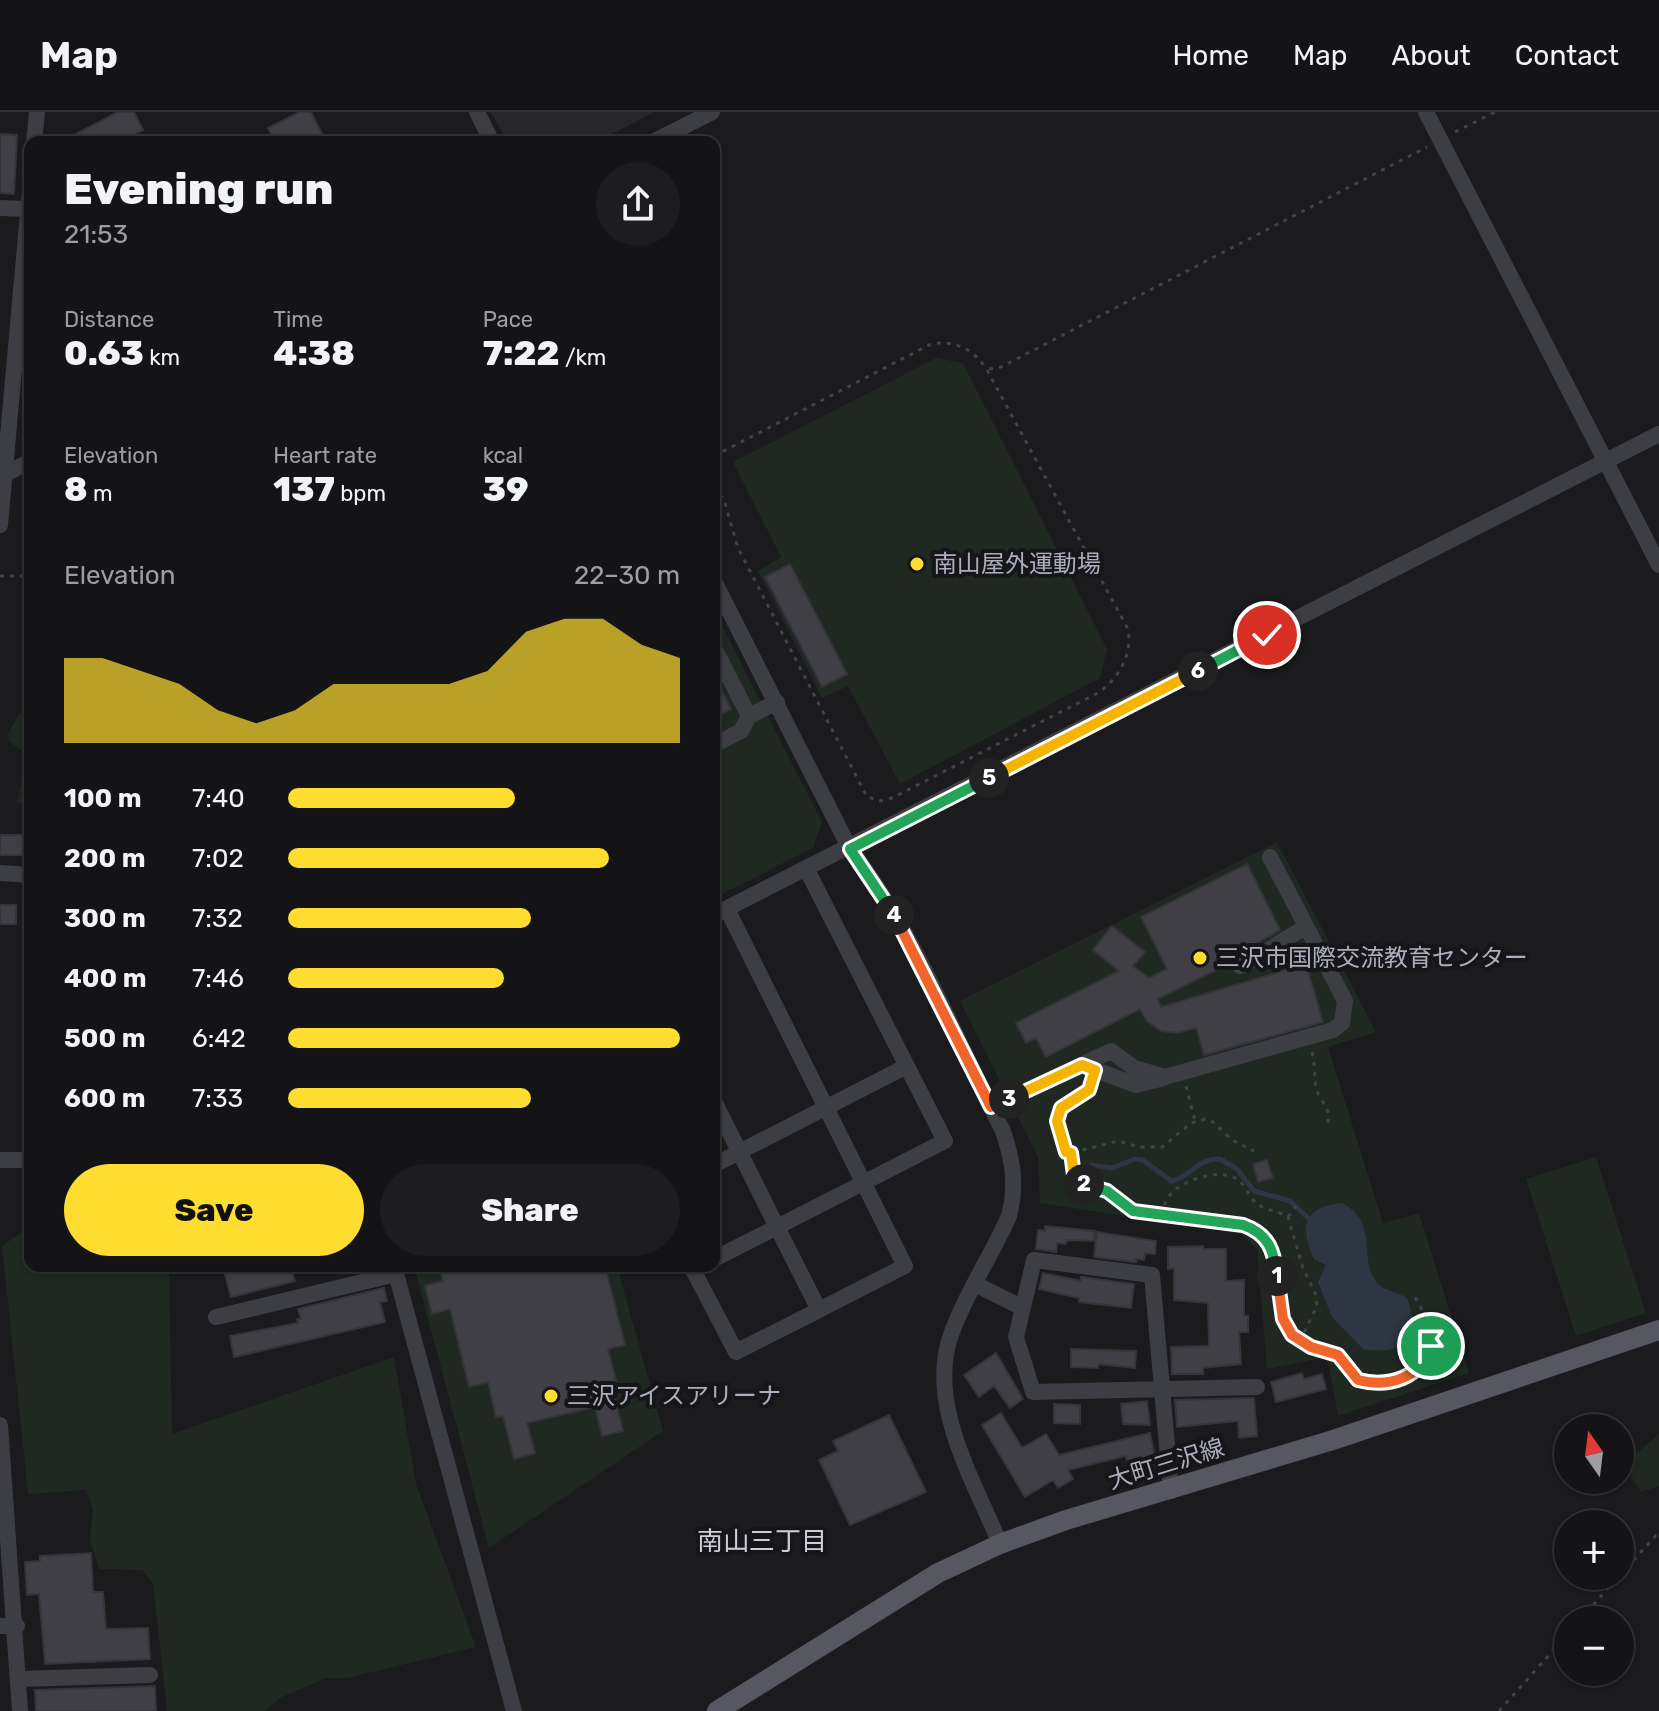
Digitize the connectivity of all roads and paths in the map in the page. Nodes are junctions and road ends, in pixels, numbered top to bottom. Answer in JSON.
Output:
{"nodes":[{"id":1,"x":37,"y":112,"type":"edge"},
{"id":2,"x":477,"y":112,"type":"edge"},
{"id":3,"x":712,"y":112,"type":"edge"},
{"id":4,"x":1426,"y":112,"type":"edge"},
{"id":5,"x":1495,"y":112,"type":"edge"},
{"id":6,"x":35,"y":136,"type":"edge"},
{"id":7,"x":489,"y":136,"type":"edge"},
{"id":8,"x":665,"y":136,"type":"edge"},
{"id":9,"x":1441,"y":140,"type":"junction"},
{"id":10,"x":0,"y":208,"type":"edge"},
{"id":11,"x":24,"y":209,"type":"edge"},
{"id":12,"x":24,"y":240,"type":"edge"},
{"id":13,"x":8,"y":366,"type":"edge"},
{"id":14,"x":987,"y":370,"type":"junction"},
{"id":15,"x":1659,"y":434,"type":"edge"},
{"id":16,"x":720,"y":453,"type":"edge"},
{"id":17,"x":1605,"y":462,"type":"junction"},
{"id":18,"x":24,"y":464,"type":"edge"},
{"id":19,"x":3,"y":475,"type":"edge"},
{"id":20,"x":720,"y":494,"type":"edge"},
{"id":21,"x":0,"y":525,"type":"edge"},
{"id":22,"x":1659,"y":565,"type":"edge"},
{"id":23,"x":0,"y":576,"type":"edge"},
{"id":24,"x":24,"y":576,"type":"edge"},
{"id":25,"x":720,"y":593,"type":"edge"},
{"id":26,"x":720,"y":660,"type":"edge"},
{"id":27,"x":777,"y":702,"type":"junction"},
{"id":28,"x":749,"y":716,"type":"junction"},
{"id":29,"x":720,"y":742,"type":"edge"},
{"id":30,"x":850,"y":849,"type":"junction"},
{"id":31,"x":1270,"y":857,"type":"dead end"},
{"id":32,"x":807,"y":870,"type":"junction"},
{"id":33,"x":0,"y":873,"type":"edge"},
{"id":34,"x":24,"y":875,"type":"edge"},
{"id":35,"x":720,"y":912,"type":"edge"},
{"id":36,"x":1306,"y":927,"type":"junction"},
{"id":37,"x":1240,"y":966,"type":"dead end"},
{"id":38,"x":1307,"y":1037,"type":"junction"},
{"id":39,"x":907,"y":1066,"type":"junction"},
{"id":40,"x":1088,"y":1068,"type":"junction"},
{"id":41,"x":1183,"y":1074,"type":"junction"},
{"id":42,"x":1165,"y":1077,"type":"junction"},
{"id":43,"x":991,"y":1107,"type":"junction"},
{"id":44,"x":825,"y":1108,"type":"junction"},
{"id":45,"x":720,"y":1113,"type":"edge"},
{"id":46,"x":1195,"y":1121,"type":"junction"},
{"id":47,"x":1327,"y":1125,"type":"dead end"},
{"id":48,"x":1254,"y":1151,"type":"dead end"},
{"id":49,"x":739,"y":1152,"type":"junction"},
{"id":50,"x":1071,"y":1153,"type":"junction"},
{"id":51,"x":0,"y":1160,"type":"edge"},
{"id":52,"x":24,"y":1160,"type":"edge"},
{"id":53,"x":720,"y":1162,"type":"edge"},
{"id":54,"x":862,"y":1183,"type":"junction"},
{"id":55,"x":1299,"y":1202,"type":"dead end"},
{"id":56,"x":1165,"y":1216,"type":"junction"},
{"id":57,"x":1288,"y":1217,"type":"junction"},
{"id":58,"x":777,"y":1227,"type":"junction"},
{"id":59,"x":720,"y":1256,"type":"edge"},
{"id":60,"x":387,"y":1272,"type":"edge"},
{"id":61,"x":396,"y":1272,"type":"edge"},
{"id":62,"x":697,"y":1272,"type":"edge"},
{"id":63,"x":975,"y":1284,"type":"junction"},
{"id":64,"x":1414,"y":1295,"type":"dead end"},
{"id":65,"x":1023,"y":1308,"type":"junction"},
{"id":66,"x":819,"y":1310,"type":"junction"},
{"id":67,"x":216,"y":1317,"type":"dead end"},
{"id":68,"x":1659,"y":1330,"type":"edge"},
{"id":69,"x":1300,"y":1341,"type":"junction"},
{"id":70,"x":1257,"y":1387,"type":"dead end"},
{"id":71,"x":1159,"y":1389,"type":"junction"},
{"id":72,"x":0,"y":1425,"type":"edge"},
{"id":73,"x":3,"y":1485,"type":"edge"},
{"id":74,"x":1171,"y":1491,"type":"junction"},
{"id":75,"x":1659,"y":1532,"type":"edge"},
{"id":76,"x":1000,"y":1544,"type":"junction"},
{"id":77,"x":1634,"y":1560,"type":"edge"},
{"id":78,"x":1607,"y":1590,"type":"edge"},
{"id":79,"x":1593,"y":1606,"type":"edge"},
{"id":80,"x":8,"y":1626,"type":"edge"},
{"id":81,"x":1554,"y":1650,"type":"edge"},
{"id":82,"x":150,"y":1675,"type":"dead end"},
{"id":83,"x":19,"y":1679,"type":"junction"},
{"id":84,"x":739,"y":1705,"type":"edge"},
{"id":85,"x":20,"y":1711,"type":"edge"},
{"id":86,"x":514,"y":1711,"type":"edge"},
{"id":87,"x":717,"y":1711,"type":"edge"},
{"id":88,"x":1499,"y":1711,"type":"edge"}],
"edges":[{"from":1,"to":6,"type":"street"},
{"from":2,"to":7,"type":"street"},
{"from":3,"to":8,"type":"street"},
{"from":4,"to":9,"type":"street"},
{"from":5,"to":9,"type":"path"},
{"from":9,"to":14,"type":"path"},
{"from":9,"to":17,"type":"street"},
{"from":10,"to":11,"type":"street"},
{"from":12,"to":13,"type":"street"},
{"from":13,"to":19,"type":"street"},
{"from":14,"to":16,"type":"path"},
{"from":14,"to":20,"type":"path"},
{"from":15,"to":17,"type":"street"},
{"from":17,"to":22,"type":"street"},
{"from":17,"to":30,"type":"street"},
{"from":18,"to":19,"type":"street"},
{"from":19,"to":21,"type":"street"},
{"from":23,"to":24,"type":"path"},
{"from":25,"to":27,"type":"street"},
{"from":26,"to":28,"type":"street"},
{"from":27,"to":28,"type":"street"},
{"from":27,"to":30,"type":"street"},
{"from":28,"to":29,"type":"street"},
{"from":30,"to":32,"type":"street"},
{"from":30,"to":43,"type":"street"},
{"from":31,"to":36,"type":"street"},
{"from":32,"to":35,"type":"street"},
{"from":32,"to":39,"type":"street"},
{"from":33,"to":34,"type":"street"},
{"from":35,"to":44,"type":"street"},
{"from":36,"to":37,"type":"street"},
{"from":36,"to":38,"type":"street"},
{"from":38,"to":41,"type":"street"},
{"from":38,"to":47,"type":"path"},
{"from":39,"to":44,"type":"street"},
{"from":39,"to":54,"type":"street"},
{"from":40,"to":42,"type":"street"},
{"from":40,"to":42,"type":"street"},
{"from":40,"to":43,"type":"street"},
{"from":40,"to":50,"type":"path"},
{"from":41,"to":42,"type":"street"},
{"from":41,"to":46,"type":"path"},
{"from":43,"to":63,"type":"street"},
{"from":44,"to":49,"type":"street"},
{"from":44,"to":54,"type":"street"},
{"from":45,"to":49,"type":"street"},
{"from":46,"to":48,"type":"path"},
{"from":46,"to":50,"type":"path"},
{"from":49,"to":53,"type":"street"},
{"from":49,"to":58,"type":"street"},
{"from":50,"to":56,"type":"path"},
{"from":51,"to":52,"type":"street"},
{"from":54,"to":58,"type":"street"},
{"from":54,"to":66,"type":"street"},
{"from":55,"to":57,"type":"path"},
{"from":56,"to":57,"type":"path"},
{"from":56,"to":69,"type":"path"},
{"from":57,"to":69,"type":"path"},
{"from":58,"to":59,"type":"street"},
{"from":58,"to":66,"type":"street"},
{"from":60,"to":67,"type":"street"},
{"from":61,"to":86,"type":"street"},
{"from":62,"to":66,"type":"street"},
{"from":63,"to":65,"type":"street"},
{"from":63,"to":76,"type":"street"},
{"from":64,"to":69,"type":"path"},
{"from":65,"to":71,"type":"street"},
{"from":65,"to":71,"type":"street"},
{"from":68,"to":74,"type":"main road","name":"大町三沢線"},
{"from":70,"to":71,"type":"street"},
{"from":71,"to":74,"type":"street"},
{"from":72,"to":73,"type":"street"},
{"from":73,"to":80,"type":"street"},
{"from":74,"to":76,"type":"main road","name":"大町三沢線"},
{"from":75,"to":77,"type":"path"},
{"from":76,"to":84,"type":"main road","name":"大町三沢線"},
{"from":78,"to":79,"type":"path"},
{"from":80,"to":83,"type":"street"},
{"from":81,"to":88,"type":"path"},
{"from":82,"to":83,"type":"street"},
{"from":83,"to":85,"type":"street"},
{"from":84,"to":87,"type":"main road","name":"大町三沢線"}]}
